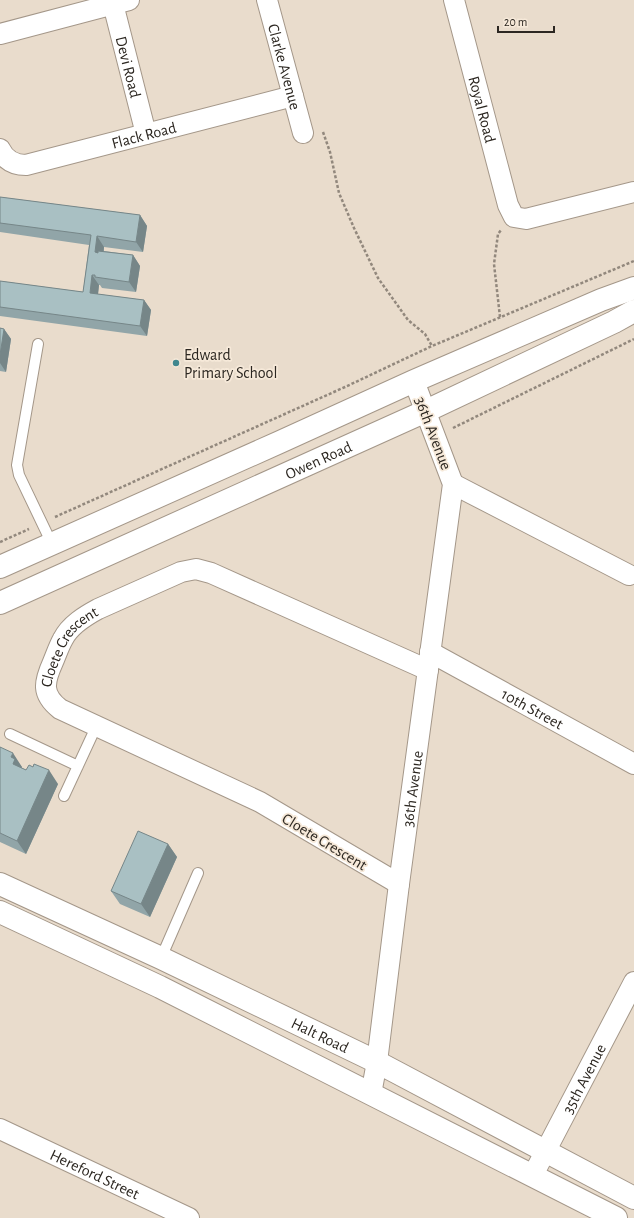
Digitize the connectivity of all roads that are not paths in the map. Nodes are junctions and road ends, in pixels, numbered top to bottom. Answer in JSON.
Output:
{"nodes":[{"id":1,"x":267,"y":0,"type":"edge"},
{"id":2,"x":454,"y":0,"type":"edge"},
{"id":3,"x":118,"y":1,"type":"edge"},
{"id":4,"x":0,"y":34,"type":"edge"},
{"id":5,"x":293,"y":96,"type":"junction"},
{"id":6,"x":302,"y":133,"type":"road end"},
{"id":7,"x":146,"y":134,"type":"junction"},
{"id":8,"x":0,"y":149,"type":"edge"},
{"id":9,"x":634,"y":192,"type":"edge"},
{"id":10,"x":634,"y":288,"type":"edge"},
{"id":11,"x":634,"y":311,"type":"edge"},
{"id":12,"x":38,"y":344,"type":"dead end"},
{"id":13,"x":414,"y":381,"type":"junction"},
{"id":14,"x":426,"y":411,"type":"junction"},
{"id":15,"x":454,"y":484,"type":"junction"},
{"id":16,"x":52,"y":544,"type":"junction"},
{"id":17,"x":0,"y":567,"type":"edge"},
{"id":18,"x":629,"y":575,"type":"dead end"},
{"id":19,"x":0,"y":603,"type":"edge"},
{"id":20,"x":429,"y":661,"type":"junction"},
{"id":21,"x":96,"y":727,"type":"junction"},
{"id":22,"x":10,"y":734,"type":"dead end"},
{"id":23,"x":634,"y":764,"type":"edge"},
{"id":24,"x":78,"y":766,"type":"junction"},
{"id":25,"x":64,"y":796,"type":"dead end"},
{"id":26,"x":198,"y":873,"type":"dead end"},
{"id":27,"x":0,"y":884,"type":"edge"},
{"id":28,"x":399,"y":884,"type":"junction"},
{"id":29,"x":0,"y":912,"type":"edge"},
{"id":30,"x":161,"y":958,"type":"junction"},
{"id":31,"x":634,"y":982,"type":"edge"},
{"id":32,"x":376,"y":1062,"type":"junction"},
{"id":33,"x":371,"y":1094,"type":"junction"},
{"id":34,"x":0,"y":1129,"type":"edge"},
{"id":35,"x":545,"y":1150,"type":"junction"},
{"id":36,"x":533,"y":1175,"type":"junction"},
{"id":37,"x":634,"y":1198,"type":"edge"},
{"id":38,"x":189,"y":1218,"type":"edge"},
{"id":39,"x":616,"y":1218,"type":"edge"}],
"edges":[{"from":1,"to":5,"type":"street","name":"Clarke Avenue"},
{"from":2,"to":9,"type":"street","name":"Royal Road"},
{"from":3,"to":4,"type":"street"},
{"from":3,"to":7,"type":"street","name":"Devi Road"},
{"from":5,"to":6,"type":"street","name":"Clarke Avenue"},
{"from":5,"to":7,"type":"street","name":"Flack Road"},
{"from":7,"to":8,"type":"street","name":"Flack Road"},
{"from":10,"to":13,"type":"street","name":"Owen Road"},
{"from":11,"to":14,"type":"street","name":"Owen Road"},
{"from":12,"to":16,"type":"lane"},
{"from":13,"to":14,"type":"street","name":"36th Avenue"},
{"from":13,"to":16,"type":"street","name":"Owen Road"},
{"from":14,"to":15,"type":"street","name":"36th Avenue"},
{"from":14,"to":19,"type":"street","name":"Owen Road"},
{"from":15,"to":18,"type":"street","name":"36th Avenue"},
{"from":15,"to":20,"type":"street","name":"36th Avenue"},
{"from":16,"to":17,"type":"street","name":"Owen Road"},
{"from":20,"to":21,"type":"street","name":"Cloete Crescent"},
{"from":20,"to":23,"type":"street","name":"10th Street"},
{"from":20,"to":28,"type":"street","name":"36th Avenue"},
{"from":21,"to":24,"type":"lane"},
{"from":21,"to":28,"type":"street","name":"Cloete Crescent"},
{"from":22,"to":24,"type":"lane"},
{"from":24,"to":25,"type":"lane"},
{"from":26,"to":30,"type":"lane"},
{"from":27,"to":30,"type":"street","name":"Halt Road"},
{"from":28,"to":32,"type":"street","name":"36th Avenue"},
{"from":29,"to":33,"type":"street","name":"Halt Road"},
{"from":30,"to":32,"type":"street","name":"Halt Road"},
{"from":31,"to":35,"type":"street","name":"35th Avenue"},
{"from":32,"to":33,"type":"street","name":"36th Avenue"},
{"from":32,"to":35,"type":"street","name":"Halt Road"},
{"from":33,"to":36,"type":"street","name":"Halt Road"},
{"from":34,"to":38,"type":"street","name":"Hereford Street"},
{"from":35,"to":36,"type":"street","name":"35th Avenue"},
{"from":35,"to":37,"type":"street","name":"Halt Road"},
{"from":36,"to":39,"type":"street","name":"Halt Road"}]}
